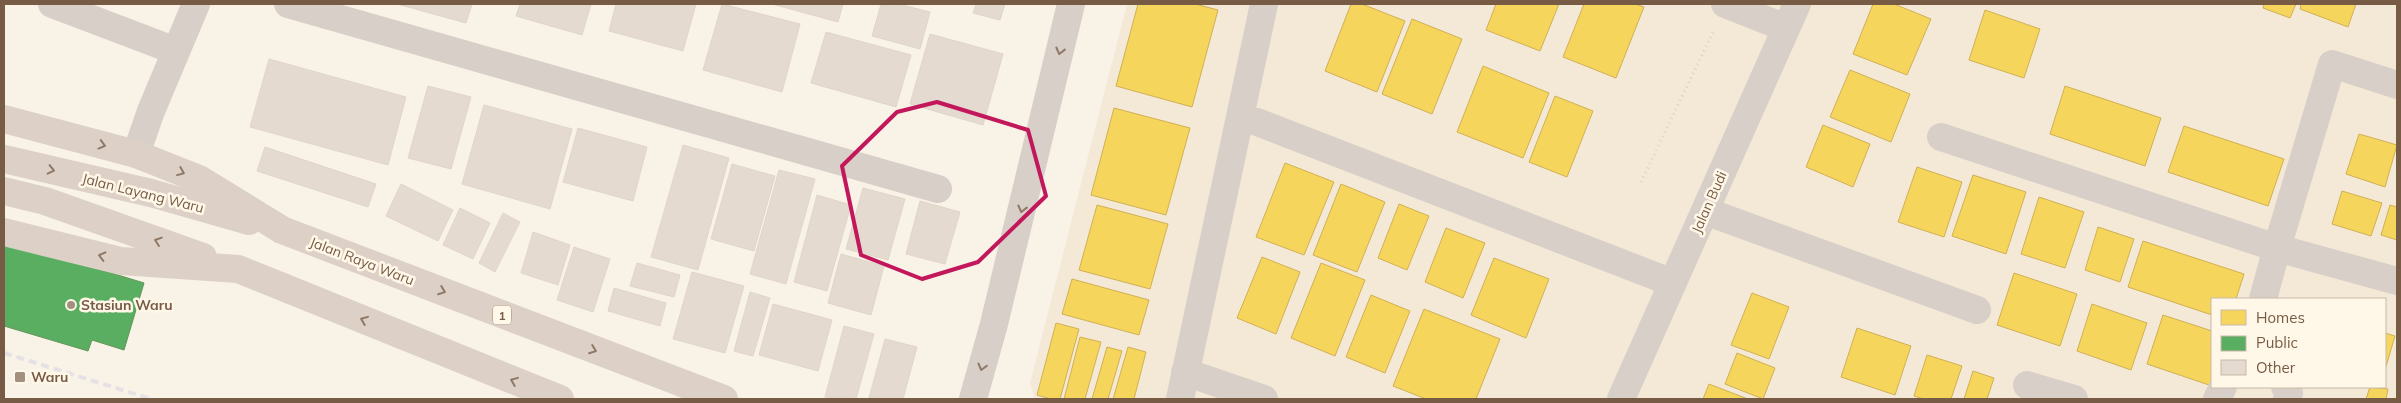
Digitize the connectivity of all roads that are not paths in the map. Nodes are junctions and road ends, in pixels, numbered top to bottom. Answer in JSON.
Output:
{"nodes":[{"id":1,"x":52,"y":4,"type":"edge"},
{"id":2,"x":196,"y":4,"type":"edge"},
{"id":3,"x":288,"y":4,"type":"edge"},
{"id":4,"x":1072,"y":4,"type":"edge"},
{"id":5,"x":1264,"y":4,"type":"edge"},
{"id":6,"x":1725,"y":4,"type":"edge"},
{"id":7,"x":1797,"y":4,"type":"edge"},
{"id":8,"x":1786,"y":28,"type":"junction"},
{"id":9,"x":176,"y":51,"type":"junction"},
{"id":10,"x":2397,"y":85,"type":"edge"},
{"id":11,"x":4,"y":119,"type":"edge"},
{"id":12,"x":1257,"y":122,"type":"dead end"},
{"id":13,"x":1941,"y":137,"type":"dead end"},
{"id":14,"x":136,"y":154,"type":"junction"},
{"id":15,"x":4,"y":159,"type":"edge"},
{"id":16,"x":938,"y":189,"type":"dead end"},
{"id":17,"x":4,"y":191,"type":"edge"},
{"id":18,"x":1705,"y":211,"type":"junction"},
{"id":19,"x":282,"y":230,"type":"junction"},
{"id":20,"x":4,"y":232,"type":"edge"},
{"id":21,"x":2277,"y":248,"type":"junction"},
{"id":22,"x":238,"y":268,"type":"junction"},
{"id":23,"x":2397,"y":281,"type":"edge"},
{"id":24,"x":1673,"y":283,"type":"junction"},
{"id":25,"x":2264,"y":298,"type":"edge"},
{"id":26,"x":1977,"y":310,"type":"dead end"},
{"id":27,"x":1186,"y":372,"type":"junction"},
{"id":28,"x":2027,"y":385,"type":"dead end"},
{"id":29,"x":560,"y":399,"type":"edge"},
{"id":30,"x":724,"y":399,"type":"edge"},
{"id":31,"x":973,"y":399,"type":"edge"},
{"id":32,"x":1180,"y":399,"type":"edge"},
{"id":33,"x":1264,"y":399,"type":"edge"},
{"id":34,"x":1621,"y":399,"type":"edge"},
{"id":35,"x":2074,"y":399,"type":"edge"}],
"edges":[{"from":1,"to":9,"type":"street"},
{"from":2,"to":9,"type":"street"},
{"from":3,"to":16,"type":"street"},
{"from":4,"to":31,"type":"street","one_way":true},
{"from":5,"to":27,"type":"street"},
{"from":6,"to":8,"type":"street"},
{"from":7,"to":8,"type":"street","name":"Jalan Budi"},
{"from":8,"to":18,"type":"street","name":"Jalan Budi"},
{"from":9,"to":14,"type":"street"},
{"from":10,"to":21,"type":"street"},
{"from":11,"to":14,"type":"highway","name":"Jalan Raya Waru","one_way":true},
{"from":12,"to":24,"type":"street"},
{"from":13,"to":21,"type":"street"},
{"from":14,"to":19,"type":"highway","name":"Jalan Raya Waru","one_way":true},
{"from":15,"to":19,"type":"highway","name":"Jalan Layang Waru","number":"1","one_way":true},
{"from":22,"to":17,"type":"highway","one_way":true},
{"from":18,"to":24,"type":"street","name":"Jalan Budi"},
{"from":18,"to":26,"type":"street"},
{"from":19,"to":30,"type":"highway","name":"Jalan Raya Waru","number":"1","one_way":true},
{"from":22,"to":20,"type":"highway","one_way":true},
{"from":21,"to":23,"type":"street"},
{"from":21,"to":25,"type":"street"},
{"from":29,"to":22,"type":"highway","one_way":true},
{"from":24,"to":34,"type":"street","name":"Jalan Budi"},
{"from":27,"to":32,"type":"street"},
{"from":27,"to":33,"type":"street"},
{"from":28,"to":35,"type":"street"}]}
